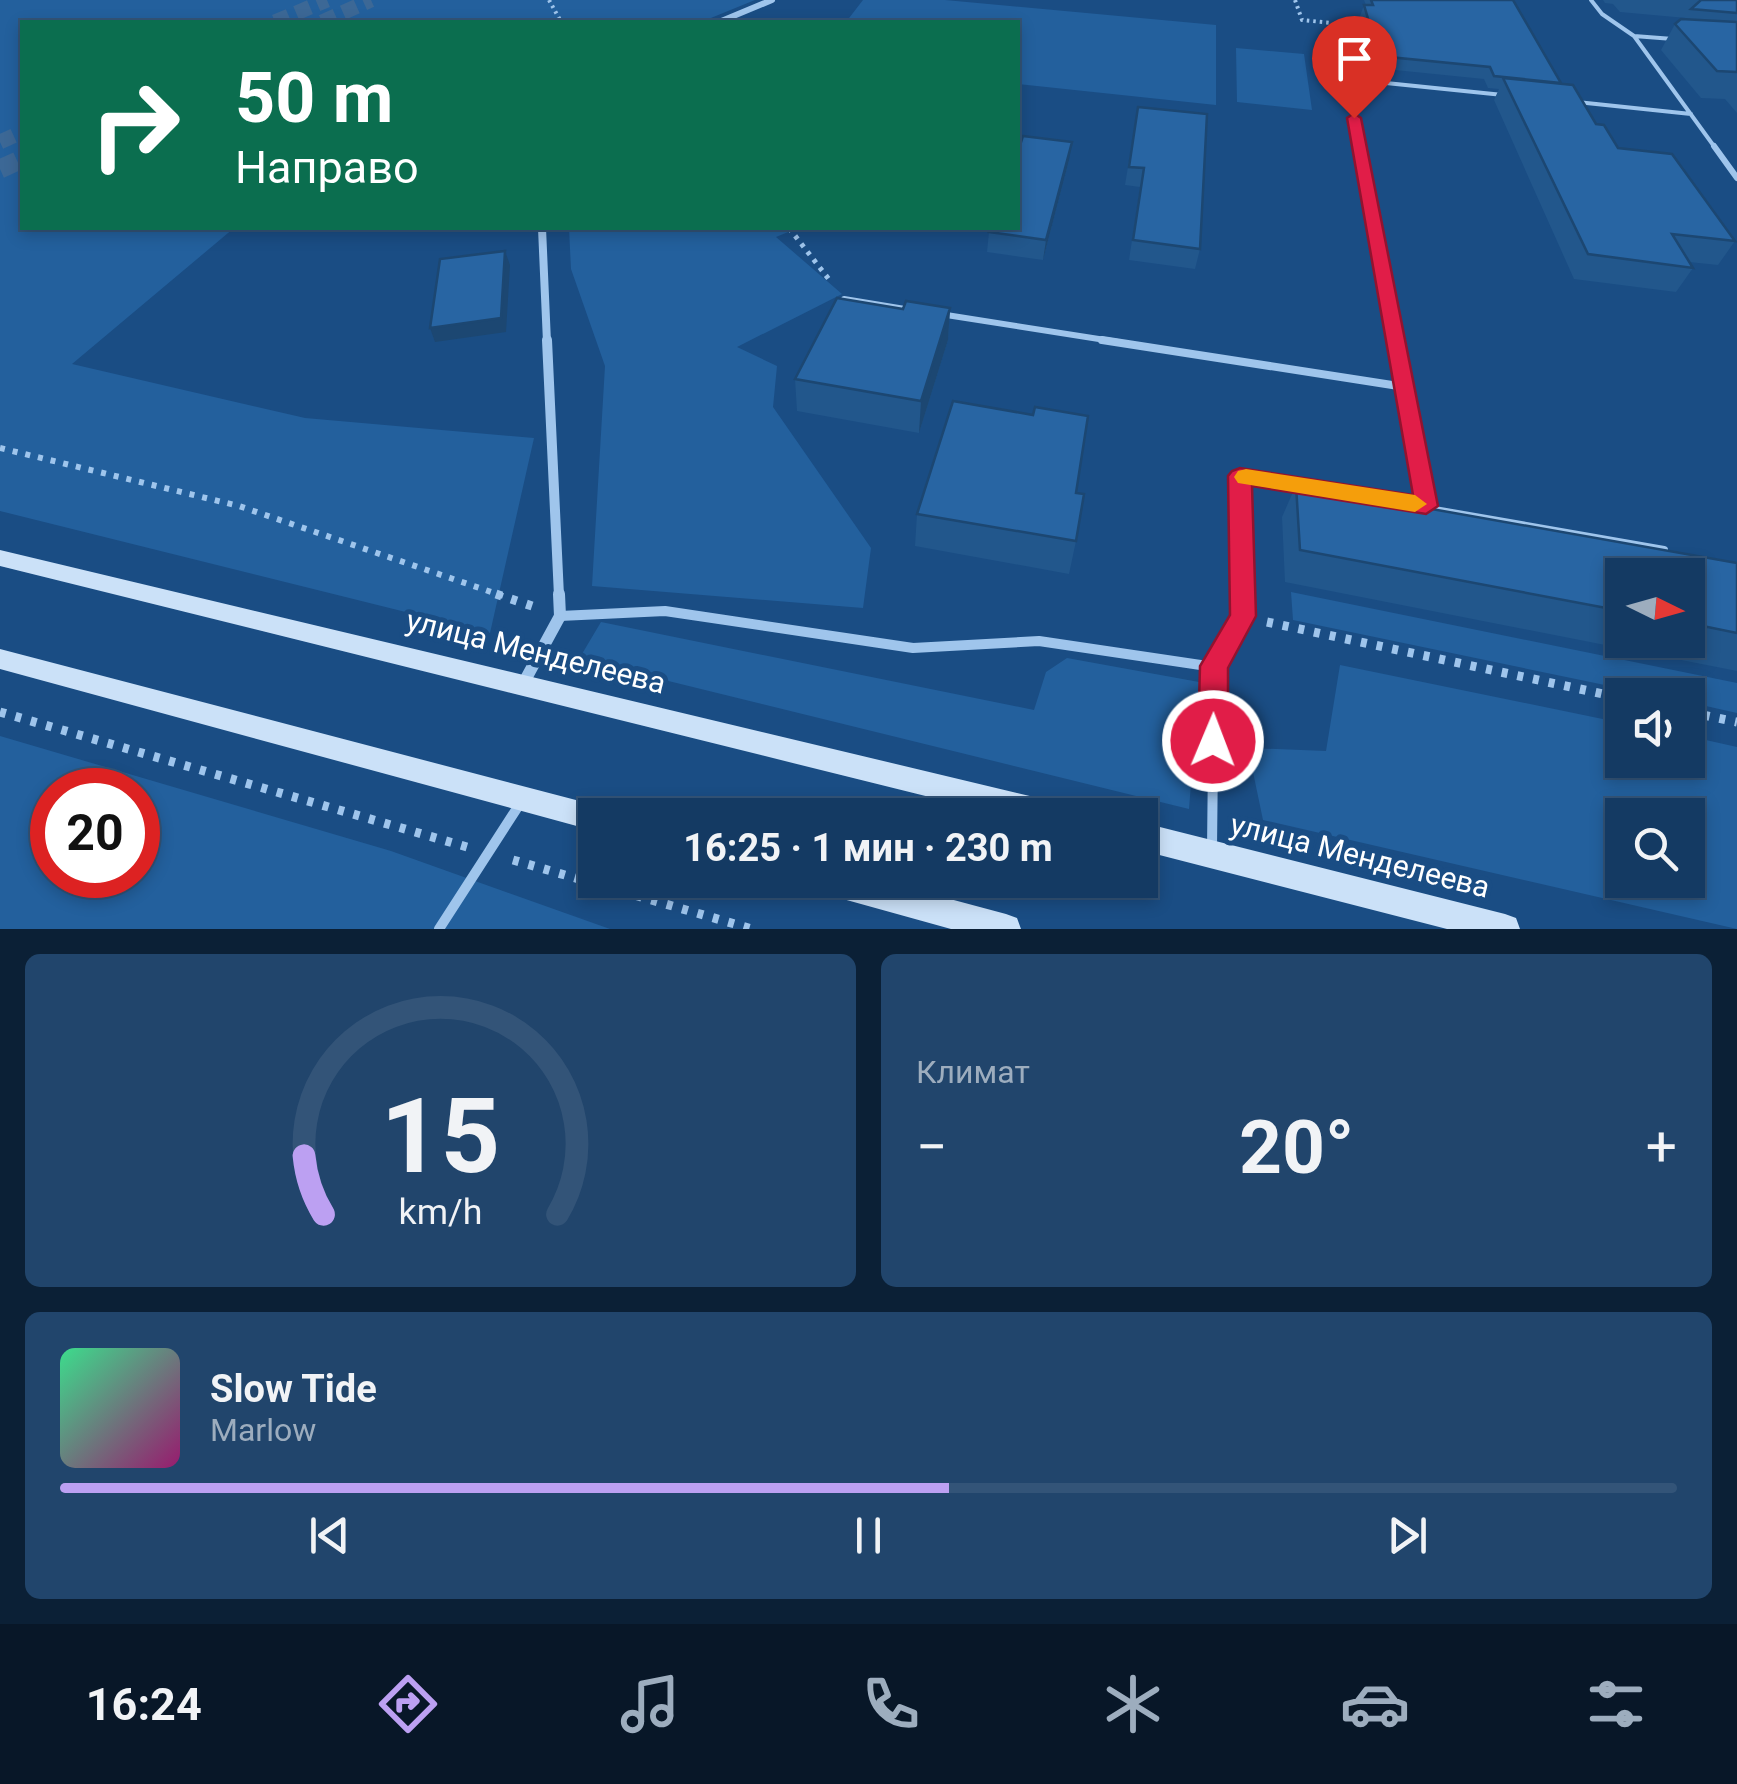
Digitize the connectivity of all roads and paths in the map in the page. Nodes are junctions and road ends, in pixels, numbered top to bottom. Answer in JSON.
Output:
{"nodes":[{"id":1,"x":772,"y":0,"type":"edge"},
{"id":2,"x":1295,"y":0,"type":"edge"},
{"id":3,"x":1591,"y":0,"type":"edge"},
{"id":4,"x":724,"y":20,"type":"edge"},
{"id":5,"x":1634,"y":36,"type":"junction"},
{"id":6,"x":1686,"y":40,"type":"edge"},
{"id":7,"x":1347,"y":79,"type":"junction"},
{"id":8,"x":1519,"y":96,"type":"edge"},
{"id":9,"x":1576,"y":102,"type":"edge"},
{"id":10,"x":1690,"y":114,"type":"junction"},
{"id":11,"x":1737,"y":178,"type":"edge"},
{"id":12,"x":542,"y":230,"type":"edge"},
{"id":13,"x":791,"y":230,"type":"edge"},
{"id":14,"x":844,"y":299,"type":"joint"},
{"id":15,"x":1405,"y":387,"type":"junction"},
{"id":16,"x":0,"y":448,"type":"edge"},
{"id":17,"x":1426,"y":506,"type":"junction"},
{"id":18,"x":1679,"y":553,"type":"edge"},
{"id":19,"x":0,"y":558,"type":"edge"},
{"id":20,"x":560,"y":616,"type":"junction"},
{"id":21,"x":1243,"y":616,"type":"junction"},
{"id":22,"x":0,"y":659,"type":"edge"},
{"id":23,"x":1214,"y":666,"type":"junction"},
{"id":24,"x":523,"y":685,"type":"junction"},
{"id":25,"x":1605,"y":694,"type":"edge"},
{"id":26,"x":0,"y":712,"type":"edge"},
{"id":27,"x":1705,"y":715,"type":"edge"},
{"id":28,"x":1737,"y":722,"type":"edge"},
{"id":29,"x":524,"y":798,"type":"junction"},
{"id":30,"x":985,"y":798,"type":"edge"},
{"id":31,"x":578,"y":813,"type":"edge"},
{"id":32,"x":1158,"y":840,"type":"edge"},
{"id":33,"x":490,"y":853,"type":"junction"},
{"id":34,"x":1212,"y":854,"type":"junction"},
{"id":35,"x":891,"y":898,"type":"edge"},
{"id":36,"x":439,"y":929,"type":"edge"},
{"id":37,"x":752,"y":929,"type":"edge"},
{"id":38,"x":1006,"y":929,"type":"edge"},
{"id":39,"x":1505,"y":929,"type":"edge"}],
"edges":[{"from":1,"to":4,"type":"street"},
{"from":2,"to":7,"type":"path"},
{"from":3,"to":5,"type":"lane"},
{"from":5,"to":6,"type":"lane"},
{"from":5,"to":10,"type":"lane"},
{"from":7,"to":8,"type":"lane"},
{"from":7,"to":15,"type":"lane"},
{"from":9,"to":10,"type":"lane"},
{"from":10,"to":11,"type":"lane"},
{"from":12,"to":20,"type":"street"},
{"from":13,"to":14,"type":"path"},
{"from":14,"to":15,"type":"lane"},
{"from":15,"to":17,"type":"lane"},
{"from":16,"to":20,"type":"path"},
{"from":17,"to":18,"type":"lane"},
{"from":17,"to":21,"type":"lane"},
{"from":19,"to":24,"type":"main road","name":"улица Менделеева"},
{"from":20,"to":23,"type":"lane"},
{"from":20,"to":24,"type":"street"},
{"from":21,"to":23,"type":"lane"},
{"from":21,"to":25,"type":"path"},
{"from":22,"to":29,"type":"main road"},
{"from":23,"to":34,"type":"lane"},
{"from":24,"to":30,"type":"main road","name":"улица Менделеева"},
{"from":26,"to":33,"type":"path"},
{"from":27,"to":28,"type":"path"},
{"from":29,"to":31,"type":"main road"},
{"from":29,"to":33,"type":"lane"},
{"from":32,"to":34,"type":"main road","name":"улица Менделеева"},
{"from":33,"to":36,"type":"lane"},
{"from":33,"to":37,"type":"path"},
{"from":34,"to":39,"type":"main road","name":"улица Менделеева"},
{"from":35,"to":38,"type":"main road"}]}
